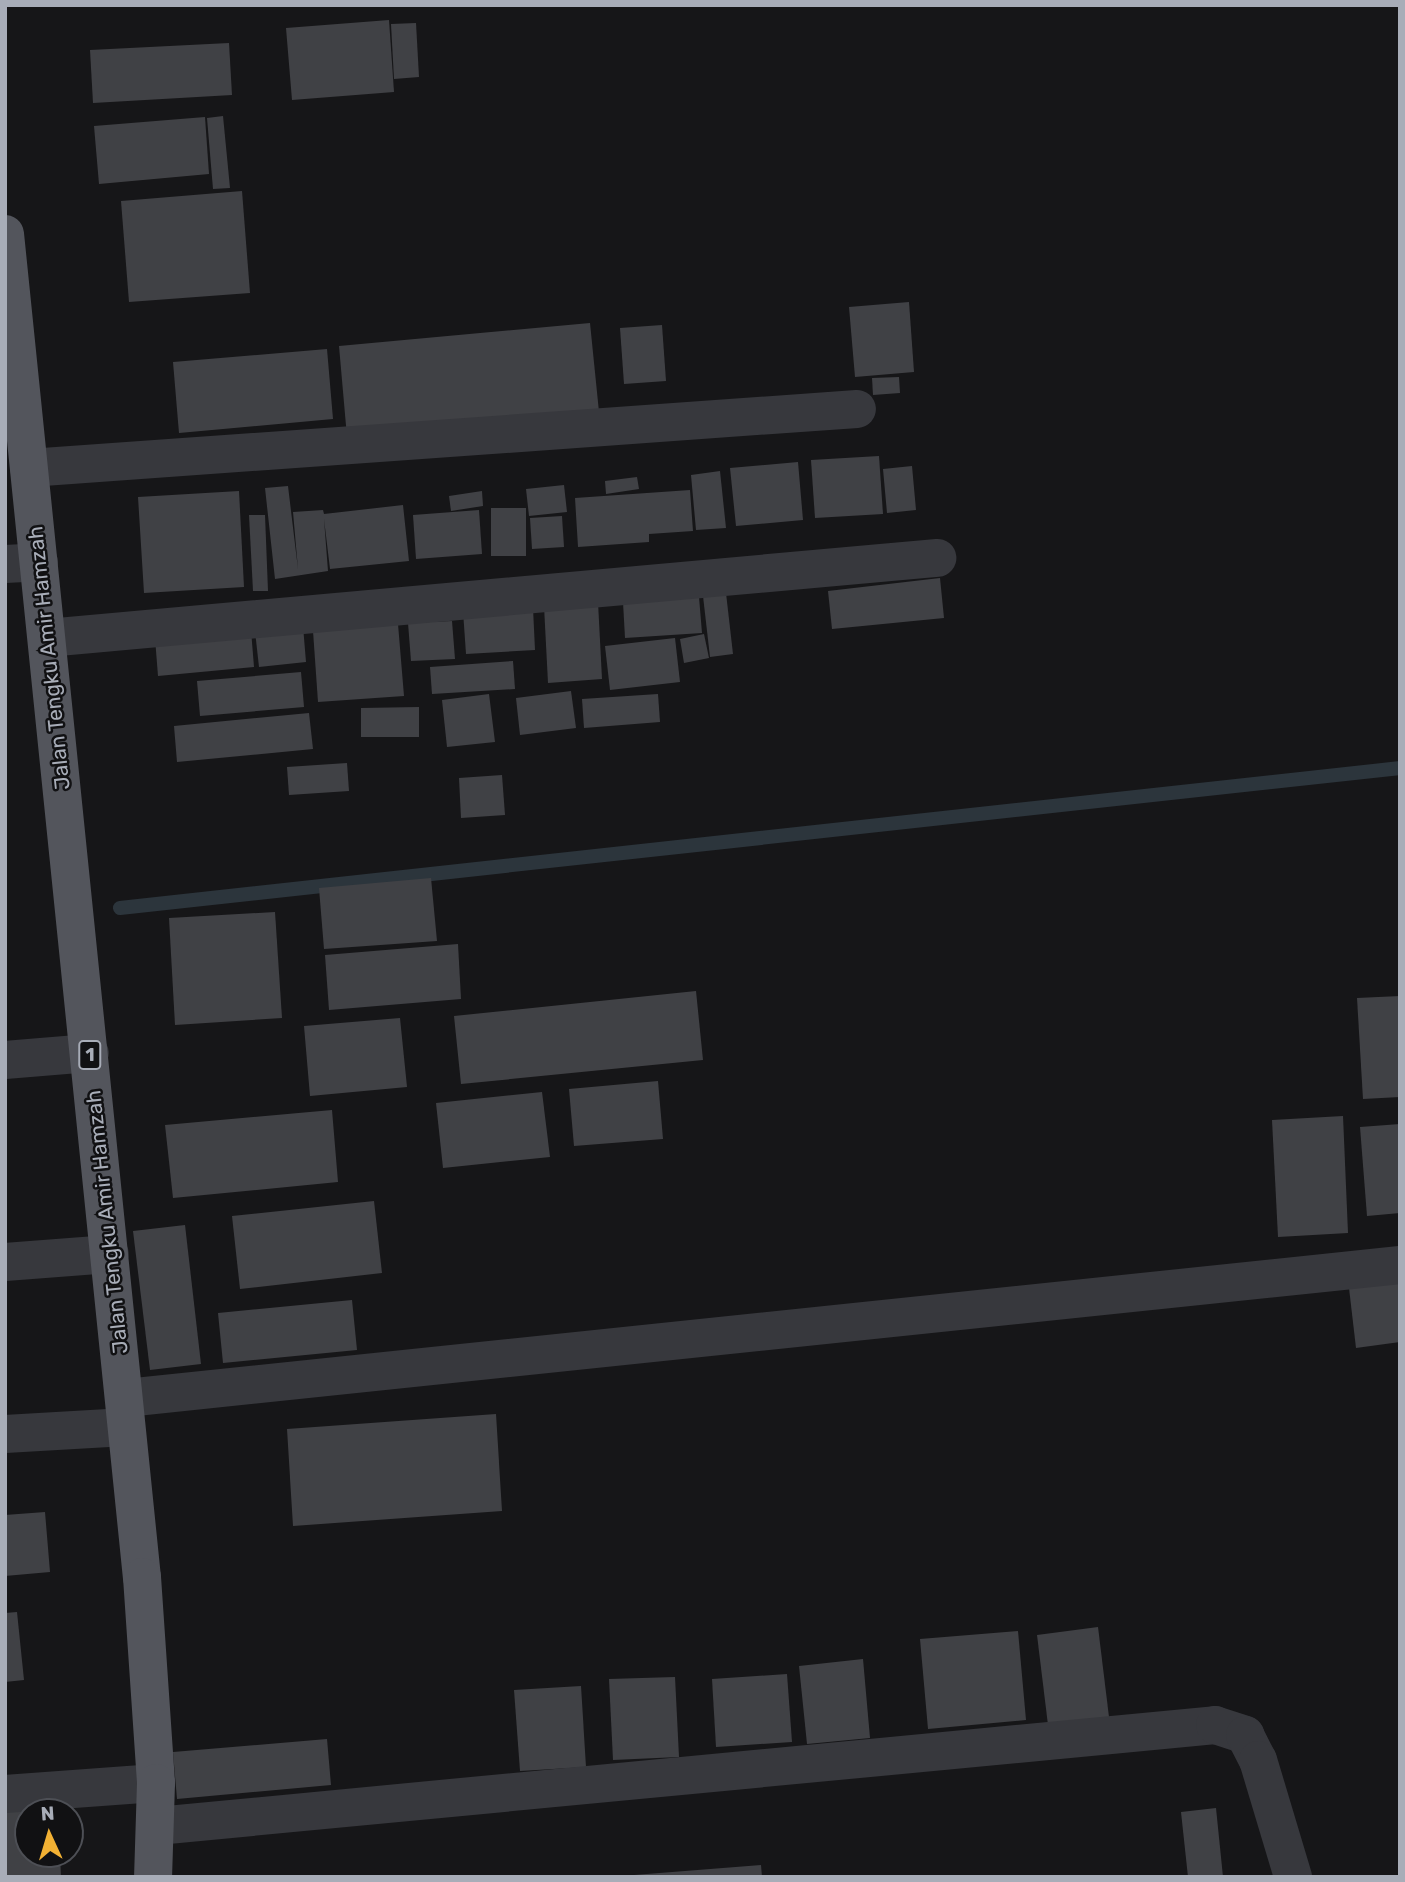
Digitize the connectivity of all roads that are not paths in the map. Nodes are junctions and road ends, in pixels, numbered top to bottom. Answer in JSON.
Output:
{"nodes":[{"id":1,"x":5,"y":234,"type":"edge"},
{"id":2,"x":857,"y":409,"type":"dead end"},
{"id":3,"x":29,"y":468,"type":"junction"},
{"id":4,"x":937,"y":558,"type":"dead end"},
{"id":5,"x":22,"y":563,"type":"edge"},
{"id":6,"x":47,"y":638,"type":"junction"},
{"id":7,"x":90,"y":1053,"type":"junction"},
{"id":8,"x":5,"y":1060,"type":"edge"},
{"id":9,"x":110,"y":1254,"type":"junction"},
{"id":10,"x":5,"y":1262,"type":"edge"},
{"id":11,"x":1400,"y":1265,"type":"edge"},
{"id":12,"x":126,"y":1413,"type":"junction"},
{"id":13,"x":5,"y":1434,"type":"edge"},
{"id":14,"x":156,"y":1783,"type":"junction"},
{"id":15,"x":5,"y":1794,"type":"edge"},
{"id":16,"x":157,"y":1826,"type":"junction"},
{"id":17,"x":153,"y":1877,"type":"edge"},
{"id":18,"x":1293,"y":1877,"type":"edge"}],
"edges":[{"from":1,"to":3,"type":"main road","name":"Jalan Tengku Amir Hamzah","number":"1"},
{"from":2,"to":3,"type":"street"},
{"from":3,"to":5,"type":"main road","name":"Jalan Tengku Amir Hamzah","number":"1"},
{"from":4,"to":6,"type":"street"},
{"from":5,"to":6,"type":"main road","name":"Jalan Tengku Amir Hamzah","number":"1"},
{"from":6,"to":7,"type":"main road","name":"Jalan Tengku Amir Hamzah","number":"1"},
{"from":7,"to":8,"type":"street"},
{"from":7,"to":9,"type":"main road","name":"Jalan Tengku Amir Hamzah","number":"1"},
{"from":9,"to":10,"type":"street"},
{"from":9,"to":12,"type":"main road","name":"Jalan Tengku Amir Hamzah","number":"1"},
{"from":11,"to":12,"type":"street"},
{"from":12,"to":13,"type":"street"},
{"from":12,"to":14,"type":"main road","name":"Jalan Tengku Amir Hamzah","number":"1"},
{"from":14,"to":15,"type":"street"},
{"from":14,"to":16,"type":"main road","name":"Jalan Tengku Amir Hamzah","number":"1"},
{"from":16,"to":17,"type":"main road","name":"Jalan Tengku Amir Hamzah","number":"1"},
{"from":16,"to":18,"type":"street"}]}
